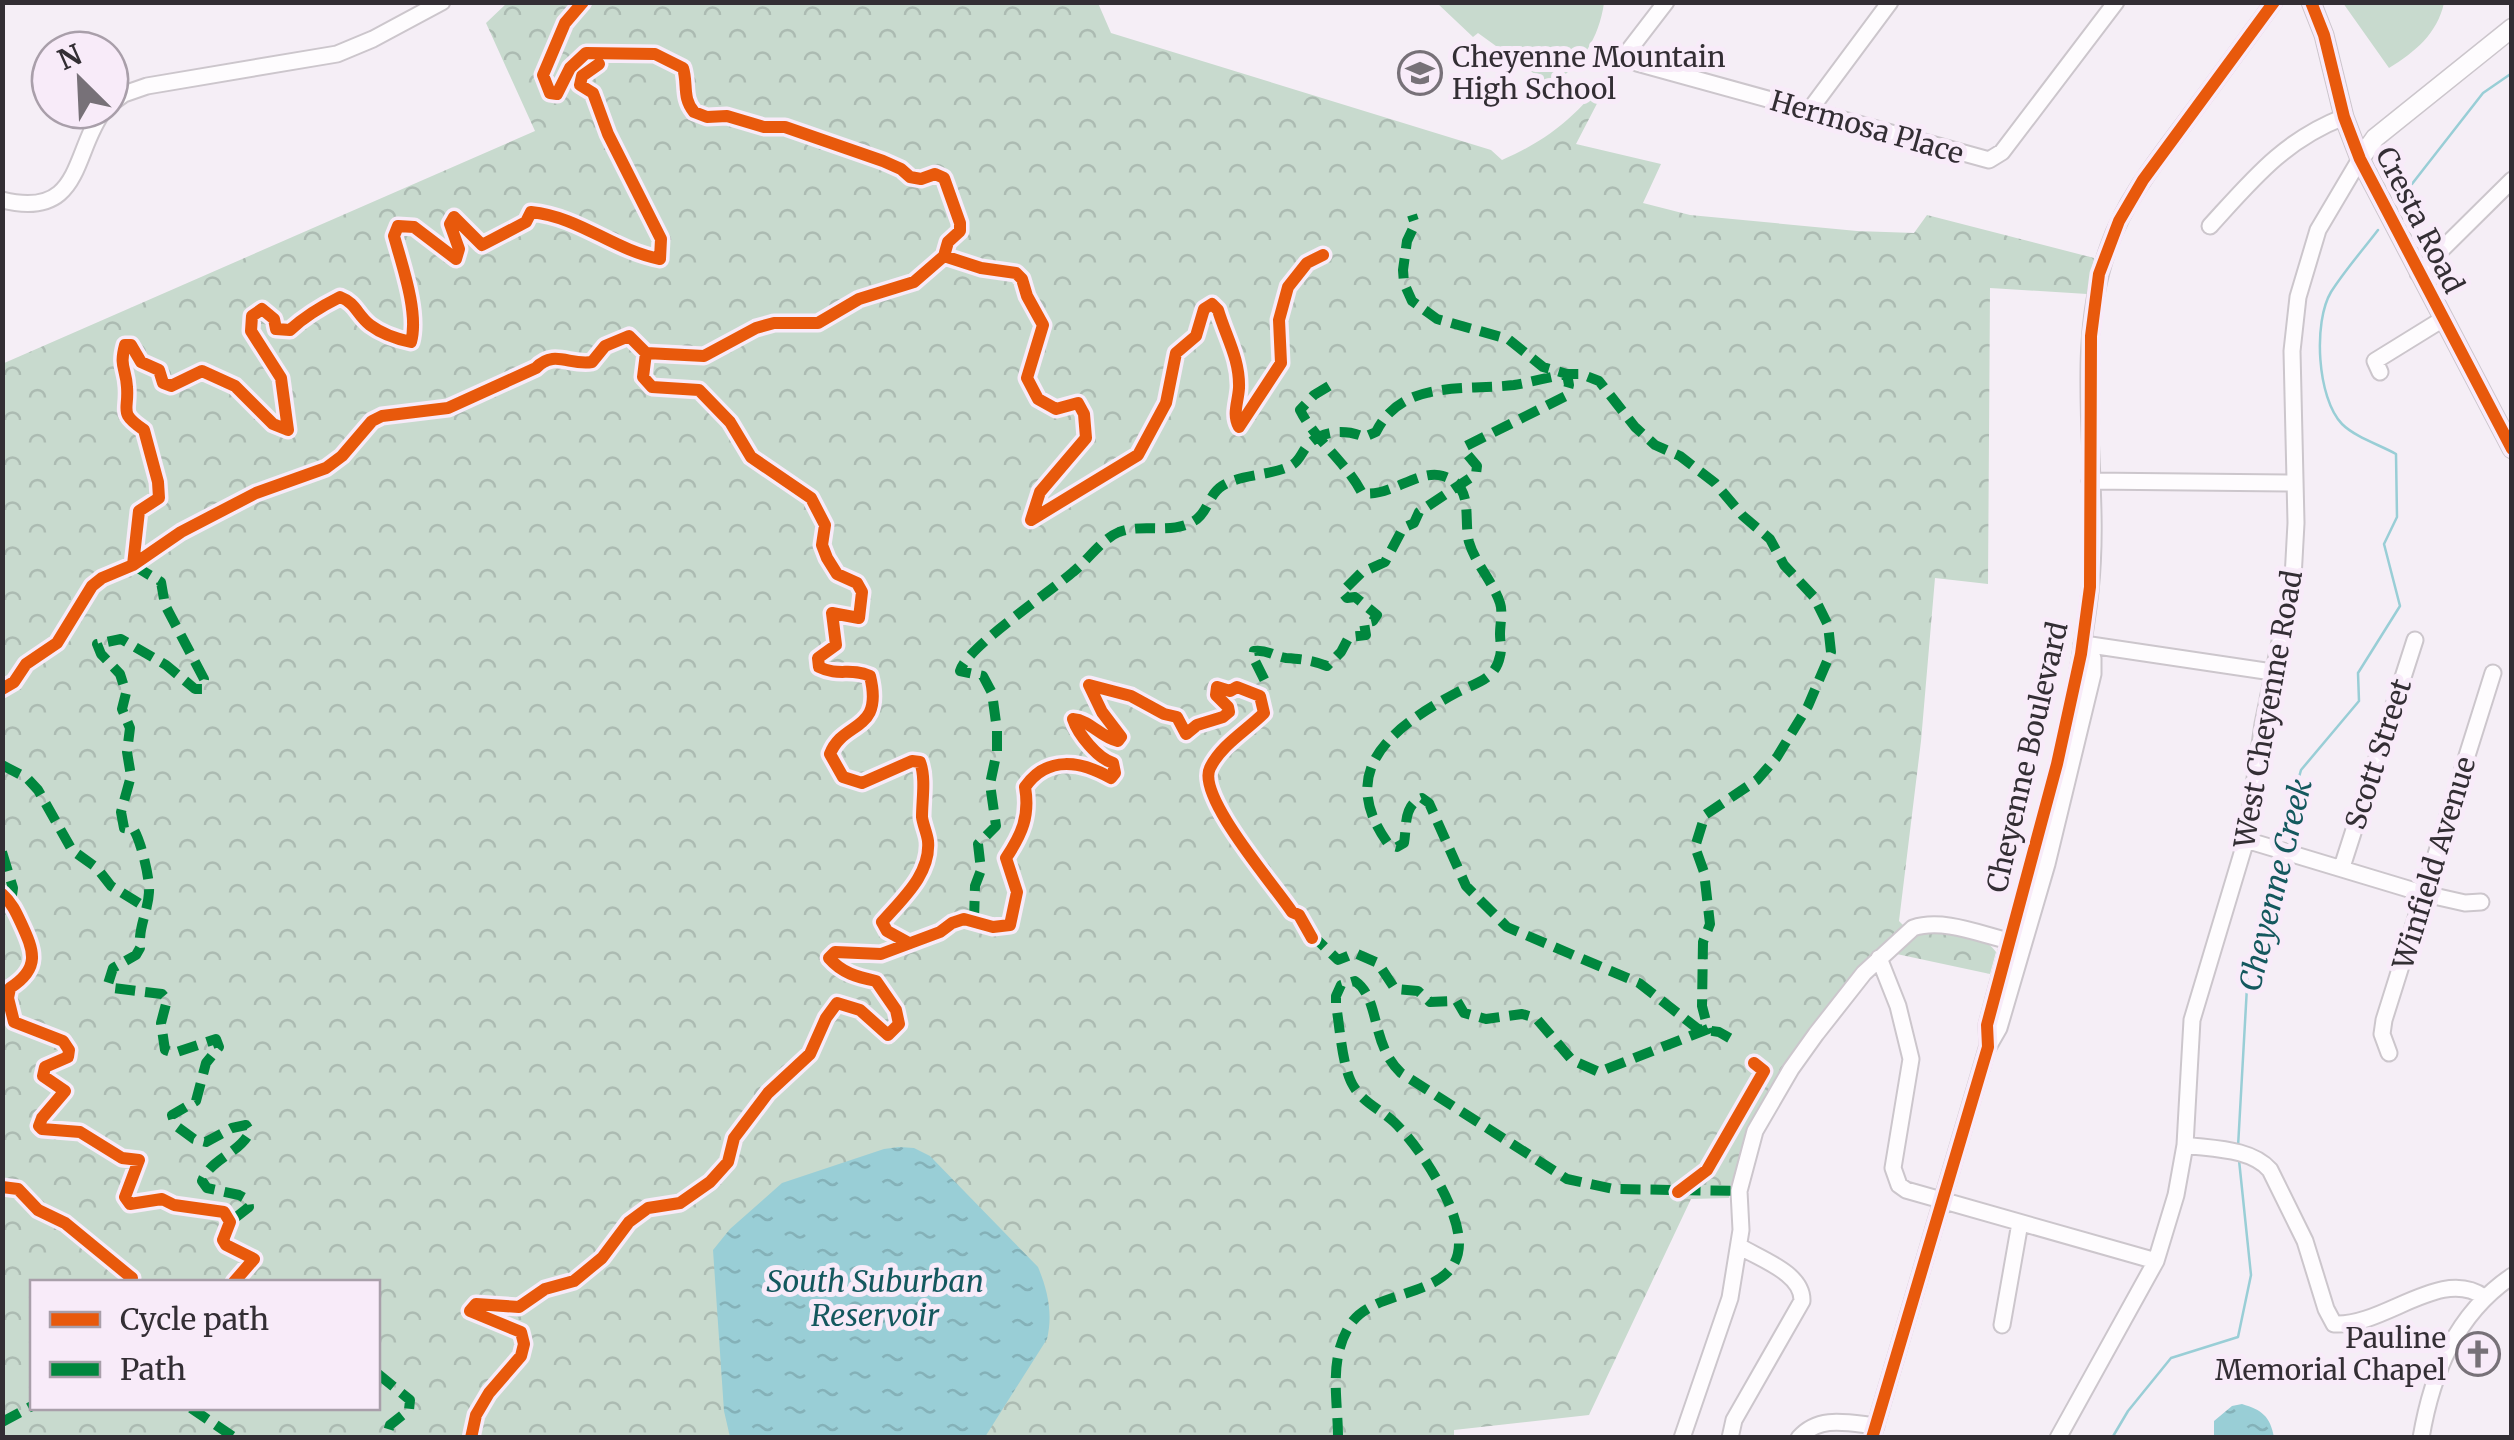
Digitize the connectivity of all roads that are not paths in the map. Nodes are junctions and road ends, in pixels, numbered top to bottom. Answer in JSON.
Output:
{"nodes":[{"id":1,"x":442,"y":2,"type":"edge"},
{"id":2,"x":1666,"y":2,"type":"edge"},
{"id":3,"x":1890,"y":2,"type":"edge"},
{"id":4,"x":2116,"y":2,"type":"edge"},
{"id":5,"x":2274,"y":2,"type":"edge"},
{"id":6,"x":2311,"y":2,"type":"edge"},
{"id":7,"x":2512,"y":28,"type":"edge"},
{"id":8,"x":130,"y":92,"type":"edge"},
{"id":9,"x":1809,"y":111,"type":"junction"},
{"id":10,"x":2344,"y":118,"type":"junction"},
{"id":11,"x":91,"y":130,"type":"edge"},
{"id":12,"x":2360,"y":159,"type":"junction"},
{"id":13,"x":2512,"y":180,"type":"edge"},
{"id":14,"x":2,"y":200,"type":"edge"},
{"id":15,"x":2210,"y":226,"type":"dead end"},
{"id":16,"x":2418,"y":273,"type":"junction"},
{"id":17,"x":2442,"y":319,"type":"junction"},
{"id":18,"x":2380,"y":372,"type":"dead end"},
{"id":19,"x":2512,"y":449,"type":"edge"},
{"id":20,"x":2090,"y":481,"type":"junction"},
{"id":21,"x":2295,"y":483,"type":"junction"},
{"id":22,"x":2415,"y":640,"type":"dead end"},
{"id":23,"x":2082,"y":644,"type":"junction"},
{"id":24,"x":2272,"y":672,"type":"junction"},
{"id":25,"x":2492,"y":673,"type":"dead end"},
{"id":26,"x":2246,"y":840,"type":"junction"},
{"id":27,"x":2342,"y":868,"type":"junction"},
{"id":28,"x":2425,"y":894,"type":"junction"},
{"id":29,"x":2480,"y":902,"type":"dead end"},
{"id":30,"x":2009,"y":941,"type":"junction"},
{"id":31,"x":1880,"y":958,"type":"junction"},
{"id":32,"x":1988,"y":1047,"type":"junction"},
{"id":33,"x":2389,"y":1053,"type":"dead end"},
{"id":34,"x":2185,"y":1145,"type":"junction"},
{"id":35,"x":1942,"y":1199,"type":"junction"},
{"id":36,"x":2020,"y":1223,"type":"junction"},
{"id":37,"x":1739,"y":1246,"type":"junction"},
{"id":38,"x":2156,"y":1261,"type":"junction"},
{"id":39,"x":2512,"y":1276,"type":"edge"},
{"id":40,"x":2484,"y":1298,"type":"junction"},
{"id":41,"x":2002,"y":1325,"type":"dead end"},
{"id":42,"x":1874,"y":1432,"type":"edge"},
{"id":43,"x":1682,"y":1438,"type":"edge"},
{"id":44,"x":1730,"y":1438,"type":"edge"},
{"id":45,"x":1798,"y":1438,"type":"edge"},
{"id":46,"x":2058,"y":1438,"type":"edge"},
{"id":47,"x":2421,"y":1438,"type":"edge"}],
"edges":[{"from":1,"to":8,"type":"street"},
{"from":2,"to":9,"type":"street","name":"Hermosa Place"},
{"from":3,"to":9,"type":"street"},
{"from":4,"to":9,"type":"street","name":"Hermosa Place"},
{"from":5,"to":20,"type":"street","name":"Cheyenne Boulevard"},
{"from":6,"to":10,"type":"main road","name":"Cresta Road"},
{"from":7,"to":12,"type":"main road","name":"West Cheyenne Road"},
{"from":10,"to":12,"type":"main road","name":"Cresta Road"},
{"from":10,"to":15,"type":"street"},
{"from":11,"to":14,"type":"street"},
{"from":12,"to":16,"type":"main road","name":"Cresta Road"},
{"from":12,"to":21,"type":"street","name":"West Cheyenne Road"},
{"from":13,"to":16,"type":"street"},
{"from":16,"to":17,"type":"main road","name":"Cresta Road"},
{"from":17,"to":18,"type":"street"},
{"from":17,"to":19,"type":"main road","name":"Cresta Road"},
{"from":20,"to":21,"type":"street"},
{"from":20,"to":23,"type":"street","name":"Cheyenne Boulevard"},
{"from":21,"to":24,"type":"street","name":"West Cheyenne Road"},
{"from":22,"to":27,"type":"street","name":"Scott Street"},
{"from":23,"to":24,"type":"street"},
{"from":23,"to":30,"type":"street","name":"Cheyenne Boulevard"},
{"from":23,"to":32,"type":"street","name":"Cheyenne Boulevard"},
{"from":24,"to":26,"type":"street","name":"West Cheyenne Road"},
{"from":25,"to":28,"type":"street","name":"Winfield Avenue"},
{"from":26,"to":27,"type":"street"},
{"from":26,"to":34,"type":"street","name":"West Cheyenne Road"},
{"from":27,"to":28,"type":"street"},
{"from":28,"to":29,"type":"street"},
{"from":28,"to":33,"type":"street","name":"Winfield Avenue"},
{"from":30,"to":31,"type":"street"},
{"from":30,"to":32,"type":"street","name":"Cheyenne Boulevard"},
{"from":31,"to":35,"type":"street"},
{"from":31,"to":37,"type":"street"},
{"from":32,"to":35,"type":"street","name":"Cheyenne Boulevard"},
{"from":34,"to":38,"type":"street","name":"West Cheyenne Road"},
{"from":34,"to":40,"type":"street"},
{"from":35,"to":36,"type":"street"},
{"from":35,"to":42,"type":"street","name":"Cheyenne Boulevard"},
{"from":36,"to":38,"type":"street"},
{"from":36,"to":41,"type":"street"},
{"from":37,"to":43,"type":"street"},
{"from":37,"to":44,"type":"street"},
{"from":38,"to":46,"type":"street","name":"West Cheyenne Road"},
{"from":39,"to":40,"type":"street"},
{"from":40,"to":47,"type":"street"},
{"from":42,"to":45,"type":"street"}]}
